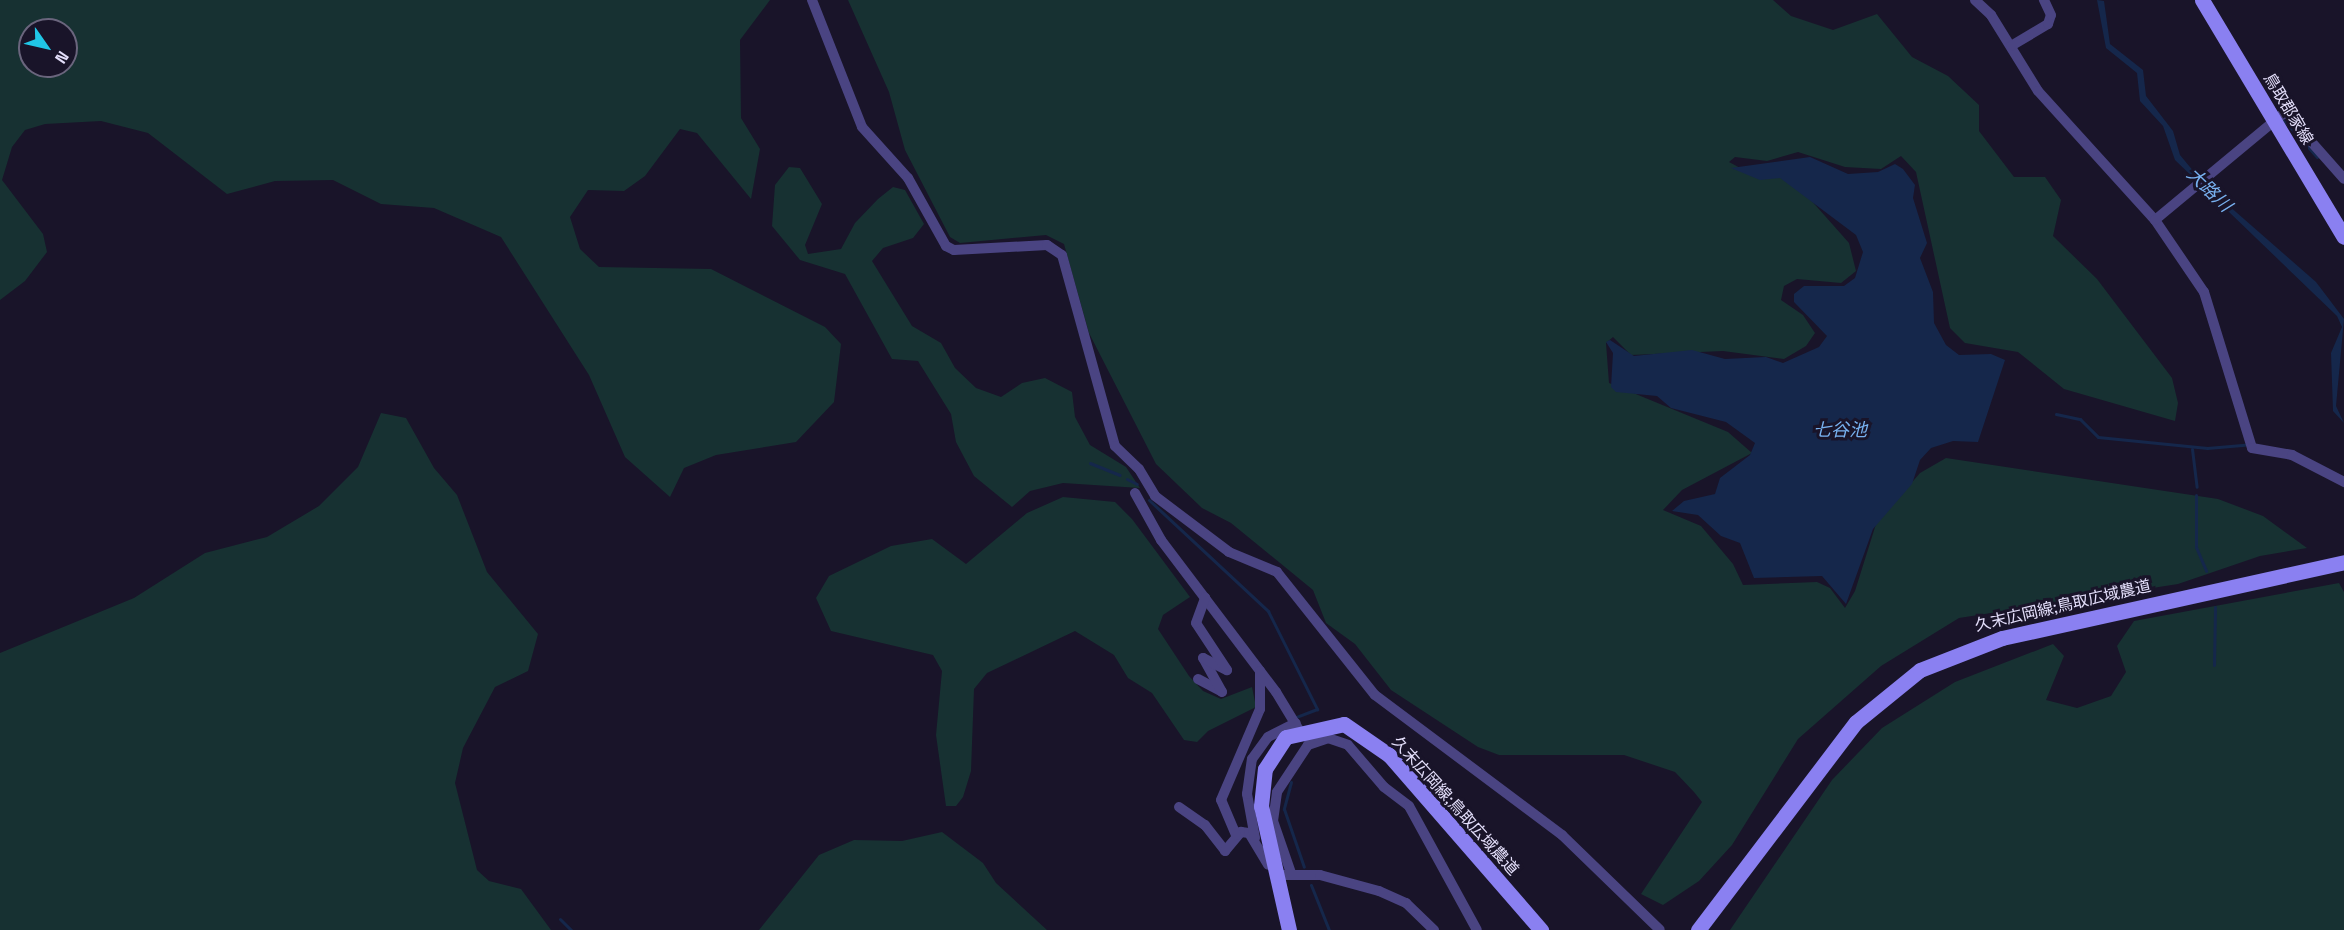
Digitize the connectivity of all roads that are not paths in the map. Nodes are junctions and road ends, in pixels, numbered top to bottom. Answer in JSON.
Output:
{"nodes":[{"id":1,"x":812,"y":0,"type":"edge"},
{"id":2,"x":1975,"y":0,"type":"edge"},
{"id":3,"x":2044,"y":0,"type":"edge"},
{"id":4,"x":2202,"y":0,"type":"edge"},
{"id":5,"x":2011,"y":46,"type":"junction"},
{"id":6,"x":2273,"y":120,"type":"junction"},
{"id":7,"x":2344,"y":179,"type":"edge"},
{"id":8,"x":2155,"y":220,"type":"junction"},
{"id":9,"x":2344,"y":237,"type":"edge"},
{"id":10,"x":2344,"y":482,"type":"edge"},
{"id":11,"x":1135,"y":493,"type":"dead end"},
{"id":12,"x":2344,"y":562,"type":"edge"},
{"id":13,"x":1205,"y":598,"type":"junction"},
{"id":14,"x":1260,"y":671,"type":"junction"},
{"id":15,"x":1198,"y":679,"type":"dead end"},
{"id":16,"x":1297,"y":727,"type":"junction"},
{"id":17,"x":1179,"y":807,"type":"dead end"},
{"id":18,"x":1265,"y":830,"type":"junction"},
{"id":19,"x":1236,"y":835,"type":"junction"},
{"id":20,"x":1280,"y":872,"type":"junction"},
{"id":21,"x":1289,"y":930,"type":"edge"},
{"id":22,"x":1434,"y":930,"type":"edge"},
{"id":23,"x":1477,"y":930,"type":"edge"},
{"id":24,"x":1541,"y":930,"type":"edge"},
{"id":25,"x":1660,"y":930,"type":"edge"},
{"id":26,"x":1698,"y":930,"type":"edge"}],
"edges":[{"from":1,"to":25,"type":"street"},
{"from":2,"to":5,"type":"street"},
{"from":3,"to":5,"type":"street"},
{"from":4,"to":6,"type":"street","name":"鳥取郡家線"},
{"from":5,"to":8,"type":"street"},
{"from":6,"to":7,"type":"street"},
{"from":6,"to":8,"type":"street"},
{"from":6,"to":9,"type":"street","name":"鳥取郡家線"},
{"from":8,"to":10,"type":"street"},
{"from":11,"to":13,"type":"street"},
{"from":12,"to":26,"type":"street","name":"久末広岡線;鳥取広域農道"},
{"from":13,"to":14,"type":"street"},
{"from":13,"to":15,"type":"street"},
{"from":14,"to":16,"type":"street"},
{"from":14,"to":19,"type":"street"},
{"from":16,"to":18,"type":"street"},
{"from":16,"to":24,"type":"street","name":"久末広岡線;鳥取広域農道"},
{"from":17,"to":19,"type":"street"},
{"from":18,"to":19,"type":"street"},
{"from":18,"to":20,"type":"street"},
{"from":18,"to":23,"type":"street"},
{"from":20,"to":21,"type":"street"},
{"from":20,"to":22,"type":"street"}]}
